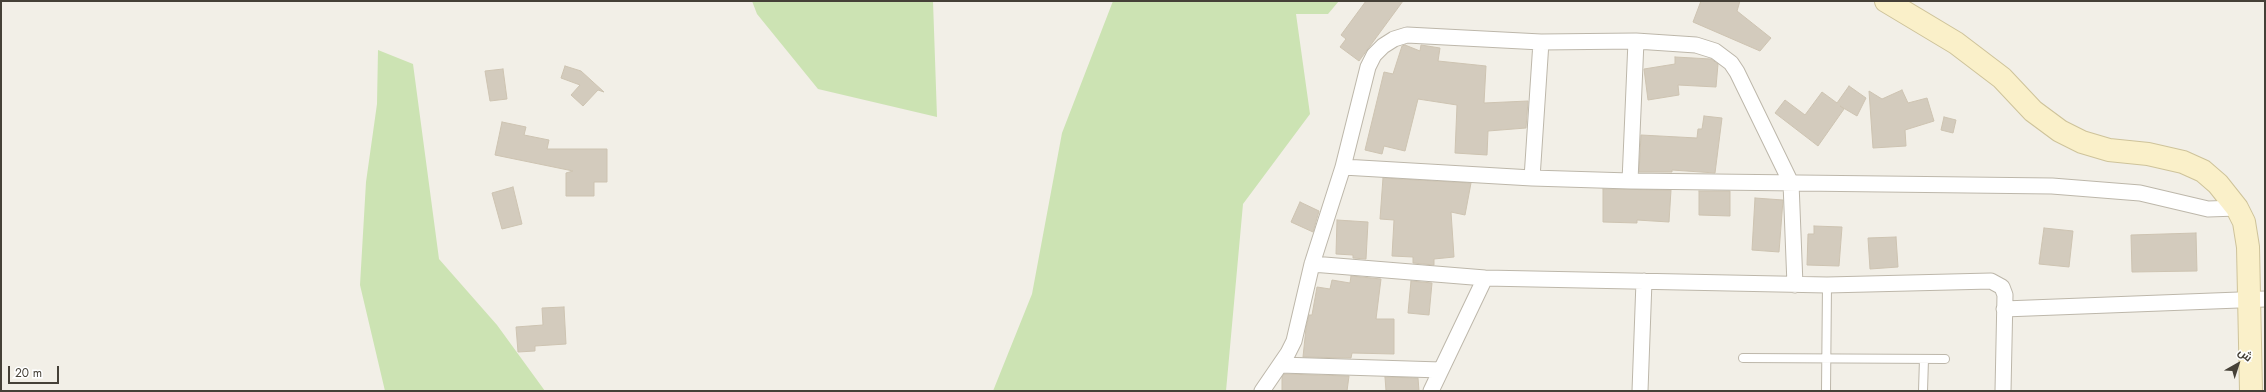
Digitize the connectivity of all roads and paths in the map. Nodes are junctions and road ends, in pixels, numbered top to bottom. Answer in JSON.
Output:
{"nodes":[{"id":1,"x":1886,"y":1,"type":"edge"},
{"id":2,"x":1636,"y":41,"type":"junction"},
{"id":3,"x":1541,"y":42,"type":"junction"},
{"id":4,"x":1343,"y":167,"type":"junction"},
{"id":5,"x":1532,"y":178,"type":"junction"},
{"id":6,"x":1630,"y":181,"type":"junction"},
{"id":7,"x":1790,"y":183,"type":"junction"},
{"id":8,"x":2237,"y":208,"type":"junction"},
{"id":9,"x":1312,"y":264,"type":"junction"},
{"id":10,"x":1485,"y":278,"type":"junction"},
{"id":11,"x":1644,"y":281,"type":"junction"},
{"id":12,"x":1796,"y":284,"type":"junction"},
{"id":13,"x":1827,"y":285,"type":"junction"},
{"id":14,"x":2257,"y":299,"type":"edge"},
{"id":15,"x":2004,"y":309,"type":"junction"},
{"id":16,"x":1743,"y":358,"type":"dead end"},
{"id":17,"x":1826,"y":359,"type":"junction"},
{"id":18,"x":1924,"y":359,"type":"junction"},
{"id":19,"x":1946,"y":359,"type":"dead end"},
{"id":20,"x":1280,"y":365,"type":"junction"},
{"id":21,"x":1441,"y":370,"type":"junction"},
{"id":22,"x":1262,"y":391,"type":"edge"},
{"id":23,"x":1431,"y":391,"type":"edge"},
{"id":24,"x":1640,"y":391,"type":"edge"},
{"id":25,"x":1826,"y":391,"type":"edge"},
{"id":26,"x":1922,"y":391,"type":"edge"},
{"id":27,"x":2003,"y":391,"type":"edge"},
{"id":28,"x":2251,"y":391,"type":"edge"}],
"edges":[{"from":1,"to":8,"type":"main road"},
{"from":2,"to":3,"type":"street"},
{"from":2,"to":6,"type":"street"},
{"from":2,"to":7,"type":"street"},
{"from":3,"to":4,"type":"street"},
{"from":3,"to":5,"type":"street"},
{"from":4,"to":5,"type":"street"},
{"from":4,"to":9,"type":"street"},
{"from":5,"to":6,"type":"street"},
{"from":6,"to":7,"type":"street"},
{"from":7,"to":8,"type":"street"},
{"from":7,"to":12,"type":"street"},
{"from":8,"to":14,"type":"main road"},
{"from":9,"to":10,"type":"street"},
{"from":9,"to":20,"type":"street"},
{"from":10,"to":11,"type":"street"},
{"from":10,"to":21,"type":"street"},
{"from":11,"to":12,"type":"street"},
{"from":11,"to":24,"type":"street"},
{"from":12,"to":13,"type":"street"},
{"from":13,"to":15,"type":"street"},
{"from":13,"to":17,"type":"lane"},
{"from":14,"to":15,"type":"street"},
{"from":14,"to":28,"type":"main road"},
{"from":15,"to":27,"type":"street"},
{"from":16,"to":17,"type":"lane"},
{"from":17,"to":18,"type":"lane"},
{"from":17,"to":25,"type":"lane"},
{"from":18,"to":19,"type":"lane"},
{"from":18,"to":26,"type":"lane"},
{"from":20,"to":21,"type":"street"},
{"from":20,"to":22,"type":"street"},
{"from":21,"to":23,"type":"street"}]}
